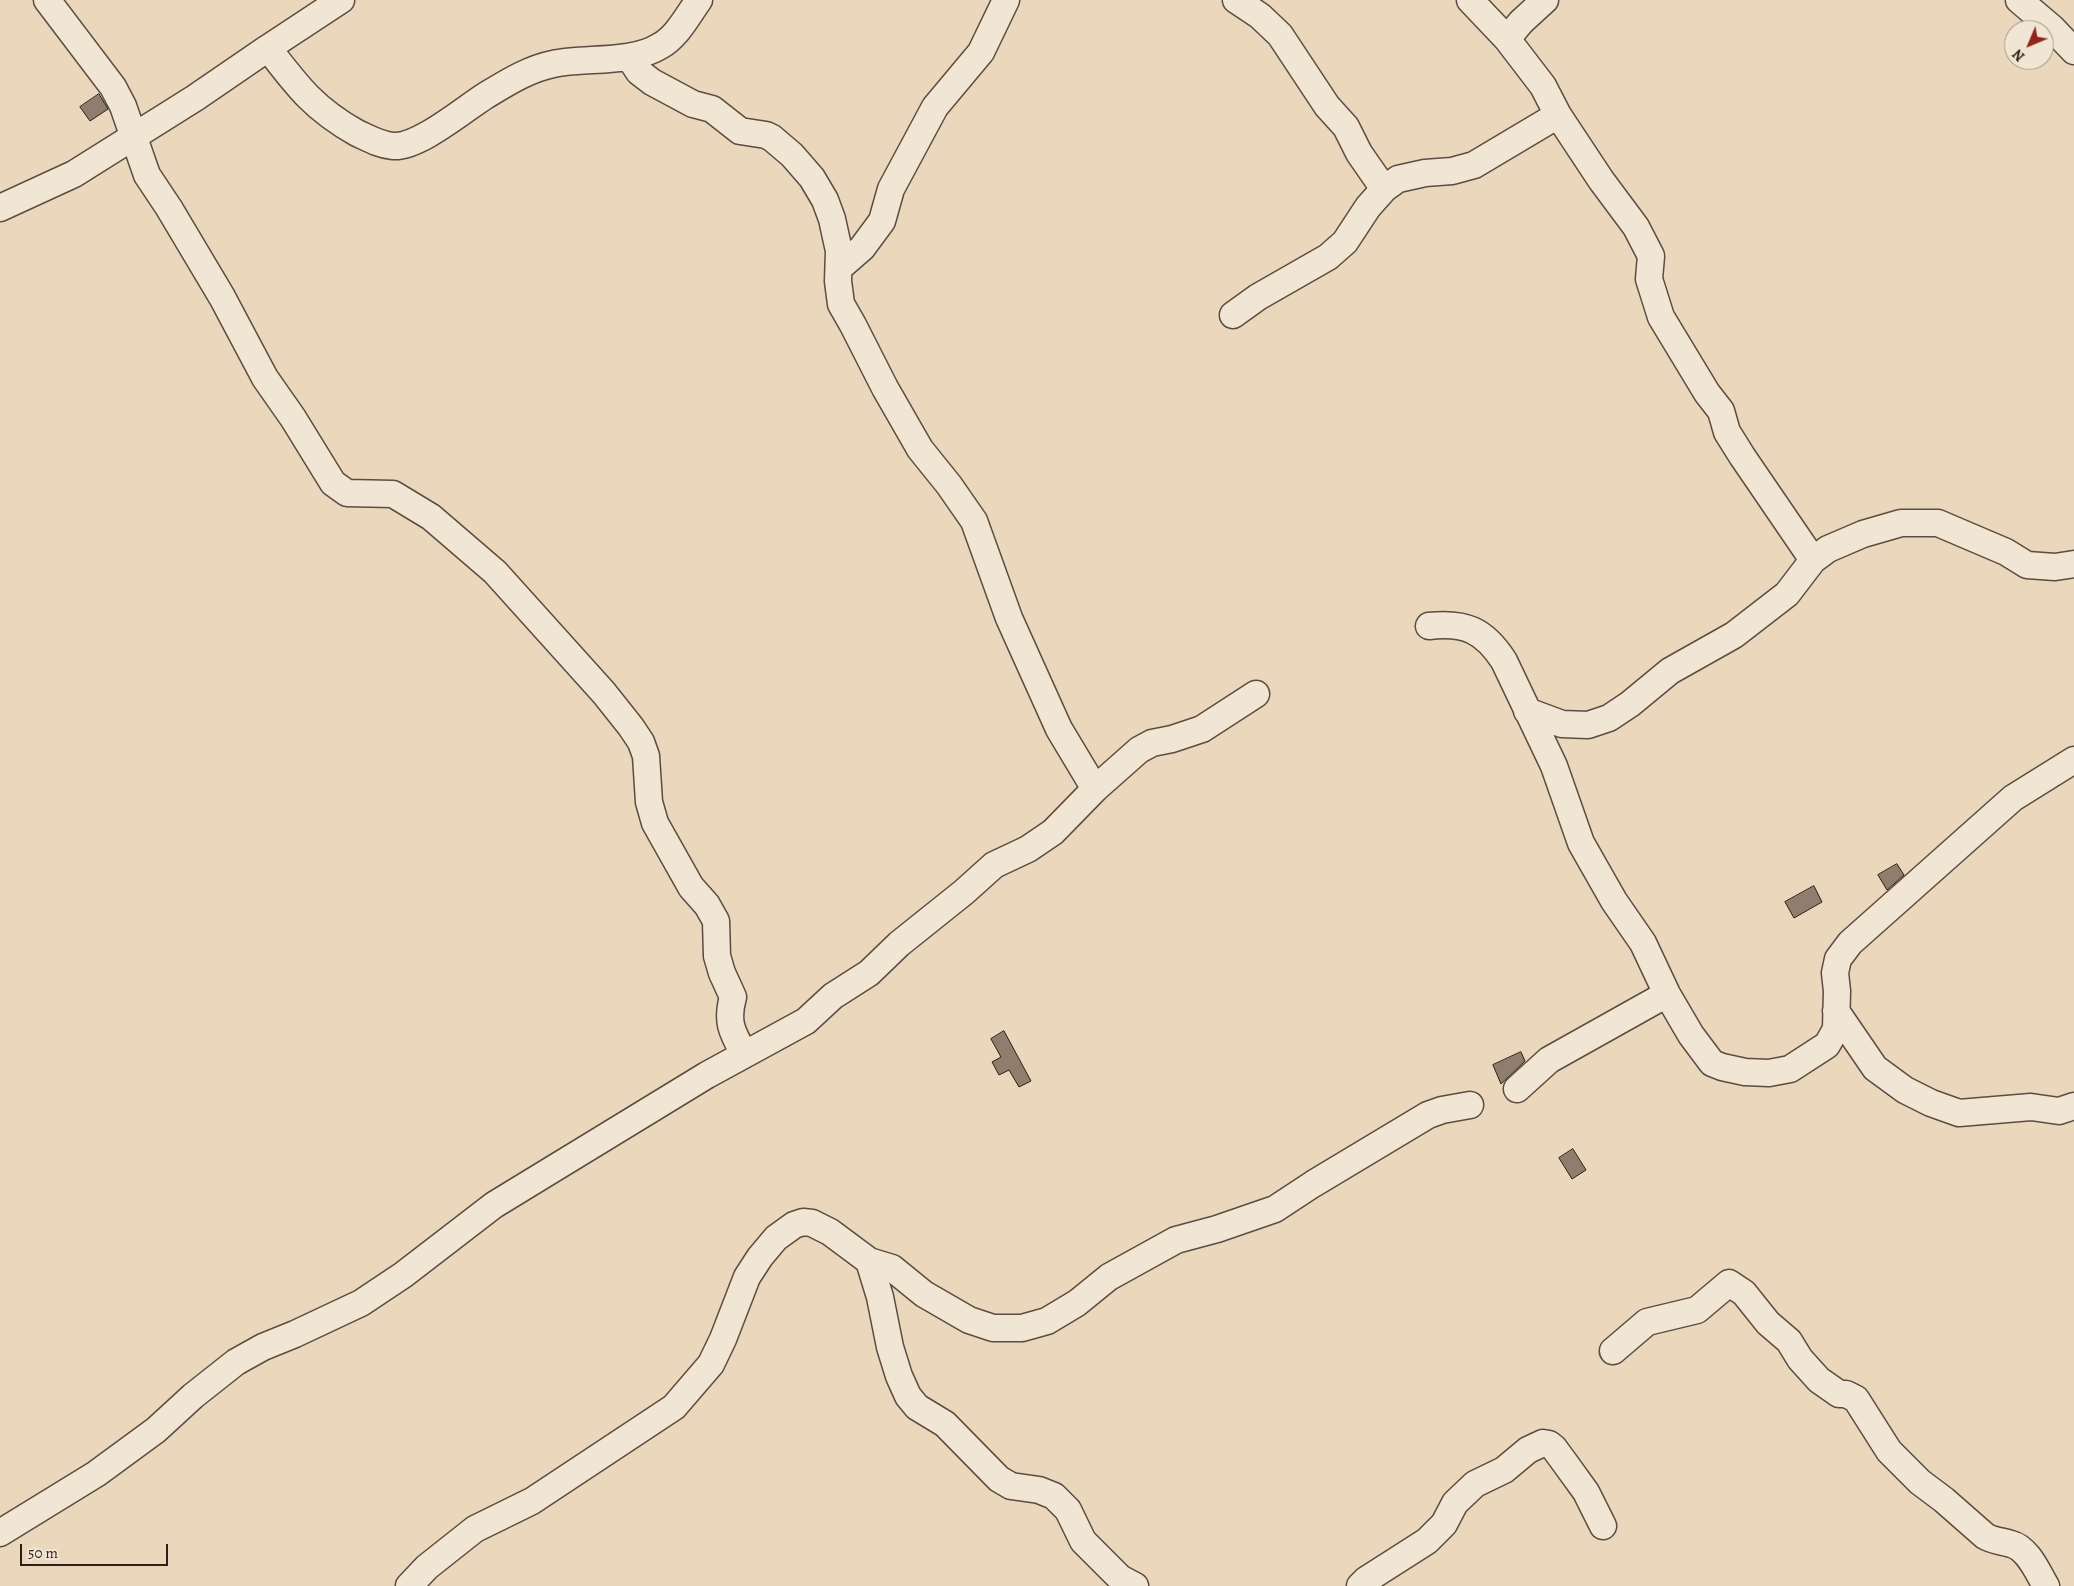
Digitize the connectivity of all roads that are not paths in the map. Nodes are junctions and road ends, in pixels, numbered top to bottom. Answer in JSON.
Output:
{"nodes":[{"id":1,"x":48,"y":0,"type":"edge"},
{"id":2,"x":341,"y":0,"type":"edge"},
{"id":3,"x":699,"y":0,"type":"edge"},
{"id":4,"x":1006,"y":0,"type":"edge"},
{"id":5,"x":1236,"y":0,"type":"edge"},
{"id":6,"x":1470,"y":0,"type":"edge"},
{"id":7,"x":1545,"y":0,"type":"edge"},
{"id":8,"x":2019,"y":0,"type":"edge"},
{"id":9,"x":1507,"y":39,"type":"junction"},
{"id":10,"x":268,"y":48,"type":"junction"},
{"id":11,"x":2074,"y":51,"type":"edge"},
{"id":12,"x":629,"y":57,"type":"junction"},
{"id":13,"x":1558,"y":115,"type":"junction"},
{"id":14,"x":134,"y":135,"type":"junction"},
{"id":15,"x":1384,"y":189,"type":"junction"},
{"id":16,"x":0,"y":208,"type":"edge"},
{"id":17,"x":839,"y":268,"type":"junction"},
{"id":18,"x":1233,"y":315,"type":"dead end"},
{"id":19,"x":1813,"y":560,"type":"junction"},
{"id":20,"x":2074,"y":564,"type":"edge"},
{"id":21,"x":1429,"y":626,"type":"dead end"},
{"id":22,"x":1256,"y":694,"type":"dead end"},
{"id":23,"x":1527,"y":711,"type":"junction"},
{"id":24,"x":2074,"y":760,"type":"edge"},
{"id":25,"x":1095,"y":788,"type":"junction"},
{"id":26,"x":1667,"y":994,"type":"junction"},
{"id":27,"x":1836,"y":1011,"type":"junction"},
{"id":28,"x":744,"y":1054,"type":"junction"},
{"id":29,"x":1517,"y":1089,"type":"dead end"},
{"id":30,"x":1470,"y":1105,"type":"dead end"},
{"id":31,"x":2074,"y":1106,"type":"edge"},
{"id":32,"x":869,"y":1261,"type":"junction"},
{"id":33,"x":1613,"y":1352,"type":"dead end"},
{"id":34,"x":1603,"y":1526,"type":"dead end"},
{"id":35,"x":0,"y":1533,"type":"edge"},
{"id":36,"x":419,"y":1582,"type":"edge"},
{"id":37,"x":1135,"y":1586,"type":"edge"},
{"id":38,"x":1360,"y":1586,"type":"edge"},
{"id":39,"x":2046,"y":1586,"type":"edge"}],
"edges":[{"from":1,"to":14,"type":"street"},
{"from":2,"to":10,"type":"street"},
{"from":3,"to":12,"type":"street"},
{"from":4,"to":17,"type":"street"},
{"from":5,"to":15,"type":"street"},
{"from":6,"to":9,"type":"street"},
{"from":7,"to":9,"type":"street"},
{"from":8,"to":11,"type":"street"},
{"from":9,"to":13,"type":"street"},
{"from":10,"to":12,"type":"street"},
{"from":10,"to":14,"type":"street"},
{"from":12,"to":17,"type":"street"},
{"from":13,"to":15,"type":"street"},
{"from":13,"to":19,"type":"street"},
{"from":14,"to":16,"type":"street"},
{"from":14,"to":28,"type":"street"},
{"from":15,"to":18,"type":"street"},
{"from":17,"to":25,"type":"street"},
{"from":19,"to":20,"type":"street"},
{"from":19,"to":23,"type":"street"},
{"from":21,"to":23,"type":"street"},
{"from":22,"to":25,"type":"street"},
{"from":23,"to":26,"type":"street"},
{"from":24,"to":27,"type":"street"},
{"from":25,"to":28,"type":"street"},
{"from":26,"to":27,"type":"street"},
{"from":26,"to":29,"type":"street"},
{"from":27,"to":31,"type":"street"},
{"from":28,"to":35,"type":"street"},
{"from":30,"to":32,"type":"street"},
{"from":32,"to":36,"type":"street"},
{"from":32,"to":37,"type":"street"},
{"from":33,"to":39,"type":"street"},
{"from":34,"to":38,"type":"street"}]}
